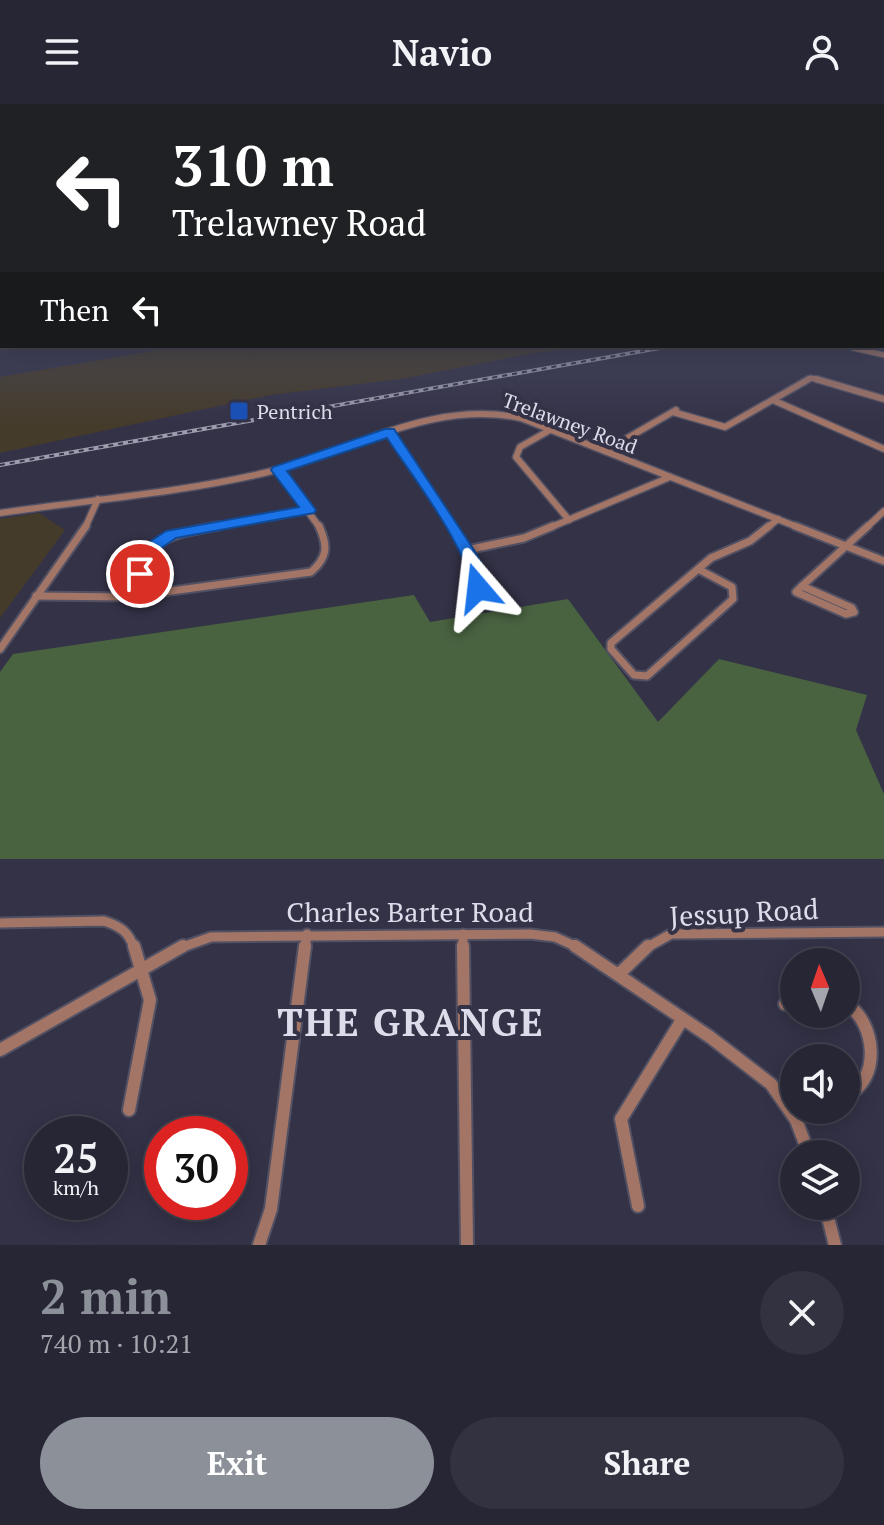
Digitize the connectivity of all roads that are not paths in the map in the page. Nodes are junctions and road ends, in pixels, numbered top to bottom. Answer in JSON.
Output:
{"nodes":[{"id":1,"x":853,"y":348,"type":"dead end"},
{"id":2,"x":884,"y":355,"type":"edge"},
{"id":3,"x":884,"y":399,"type":"edge"},
{"id":4,"x":775,"y":401,"type":"junction"},
{"id":5,"x":550,"y":430,"type":"junction"},
{"id":6,"x":390,"y":432,"type":"junction"},
{"id":7,"x":884,"y":449,"type":"edge"},
{"id":8,"x":605,"y":451,"type":"junction"},
{"id":9,"x":278,"y":470,"type":"junction"},
{"id":10,"x":670,"y":477,"type":"junction"},
{"id":11,"x":98,"y":499,"type":"junction"},
{"id":12,"x":309,"y":510,"type":"junction"},
{"id":13,"x":884,"y":511,"type":"edge"},
{"id":14,"x":0,"y":513,"type":"edge"},
{"id":15,"x":778,"y":519,"type":"junction"},
{"id":16,"x":569,"y":520,"type":"junction"},
{"id":17,"x":845,"y":545,"type":"junction"},
{"id":18,"x":467,"y":550,"type":"junction"},
{"id":19,"x":884,"y":561,"type":"edge"},
{"id":20,"x":700,"y":570,"type":"junction"},
{"id":21,"x":802,"y":586,"type":"junction"},
{"id":22,"x":478,"y":588,"type":"dead end"},
{"id":23,"x":36,"y":596,"type":"junction"},
{"id":24,"x":127,"y":597,"type":"junction"},
{"id":25,"x":0,"y":649,"type":"edge"},
{"id":26,"x":0,"y":923,"type":"edge"},
{"id":27,"x":884,"y":932,"type":"edge"},
{"id":28,"x":307,"y":934,"type":"junction"},
{"id":29,"x":463,"y":934,"type":"junction"},
{"id":30,"x":139,"y":970,"type":"junction"},
{"id":31,"x":619,"y":974,"type":"junction"},
{"id":32,"x":860,"y":1010,"type":"edge"},
{"id":33,"x":682,"y":1020,"type":"junction"},
{"id":34,"x":0,"y":1050,"type":"edge"},
{"id":35,"x":780,"y":1089,"type":"edge"},
{"id":36,"x":860,"y":1092,"type":"edge"},
{"id":37,"x":129,"y":1110,"type":"dead end"},
{"id":38,"x":638,"y":1206,"type":"dead end"},
{"id":39,"x":829,"y":1220,"type":"edge"},
{"id":40,"x":259,"y":1245,"type":"edge"},
{"id":41,"x":467,"y":1245,"type":"edge"},
{"id":42,"x":835,"y":1245,"type":"edge"}],
"edges":[{"from":1,"to":2,"type":"street"},
{"from":3,"to":4,"type":"street"},
{"from":4,"to":7,"type":"street"},
{"from":4,"to":8,"type":"street"},
{"from":5,"to":6,"type":"street","name":"Trelawney Road"},
{"from":5,"to":8,"type":"street","name":"Trelawney Road"},
{"from":5,"to":16,"type":"street"},
{"from":6,"to":9,"type":"street","name":"Trelawney Road"},
{"from":6,"to":18,"type":"street"},
{"from":8,"to":10,"type":"street","name":"Trelawney Road"},
{"from":9,"to":11,"type":"street","name":"Trelawney Road"},
{"from":9,"to":12,"type":"street"},
{"from":10,"to":15,"type":"street","name":"Trelawney Road"},
{"from":10,"to":16,"type":"street"},
{"from":11,"to":14,"type":"street","name":"Trelawney Road"},
{"from":11,"to":23,"type":"street"},
{"from":12,"to":24,"type":"street"},
{"from":12,"to":24,"type":"street"},
{"from":13,"to":17,"type":"street"},
{"from":15,"to":17,"type":"street","name":"Trelawney Road"},
{"from":15,"to":20,"type":"street"},
{"from":16,"to":18,"type":"street"},
{"from":17,"to":19,"type":"street","name":"Trelawney Road"},
{"from":17,"to":21,"type":"street"},
{"from":18,"to":22,"type":"street"},
{"from":20,"to":20,"type":"street"},
{"from":21,"to":21,"type":"street"},
{"from":23,"to":24,"type":"street"},
{"from":23,"to":25,"type":"street"},
{"from":26,"to":30,"type":"street"},
{"from":27,"to":31,"type":"street","name":"Jessup Road"},
{"from":28,"to":29,"type":"street","name":"Charles Barter Road"},
{"from":28,"to":30,"type":"street","name":"Charles Barter Road"},
{"from":28,"to":40,"type":"street"},
{"from":29,"to":31,"type":"street","name":"Charles Barter Road"},
{"from":29,"to":41,"type":"street"},
{"from":30,"to":34,"type":"street","name":"Charles Barter Road"},
{"from":30,"to":37,"type":"street"},
{"from":31,"to":33,"type":"street","name":"Charles Barter Road"},
{"from":32,"to":36,"type":"street"},
{"from":33,"to":35,"type":"street","name":"Charles Barter Road"},
{"from":33,"to":38,"type":"street"},
{"from":39,"to":42,"type":"street"}]}
